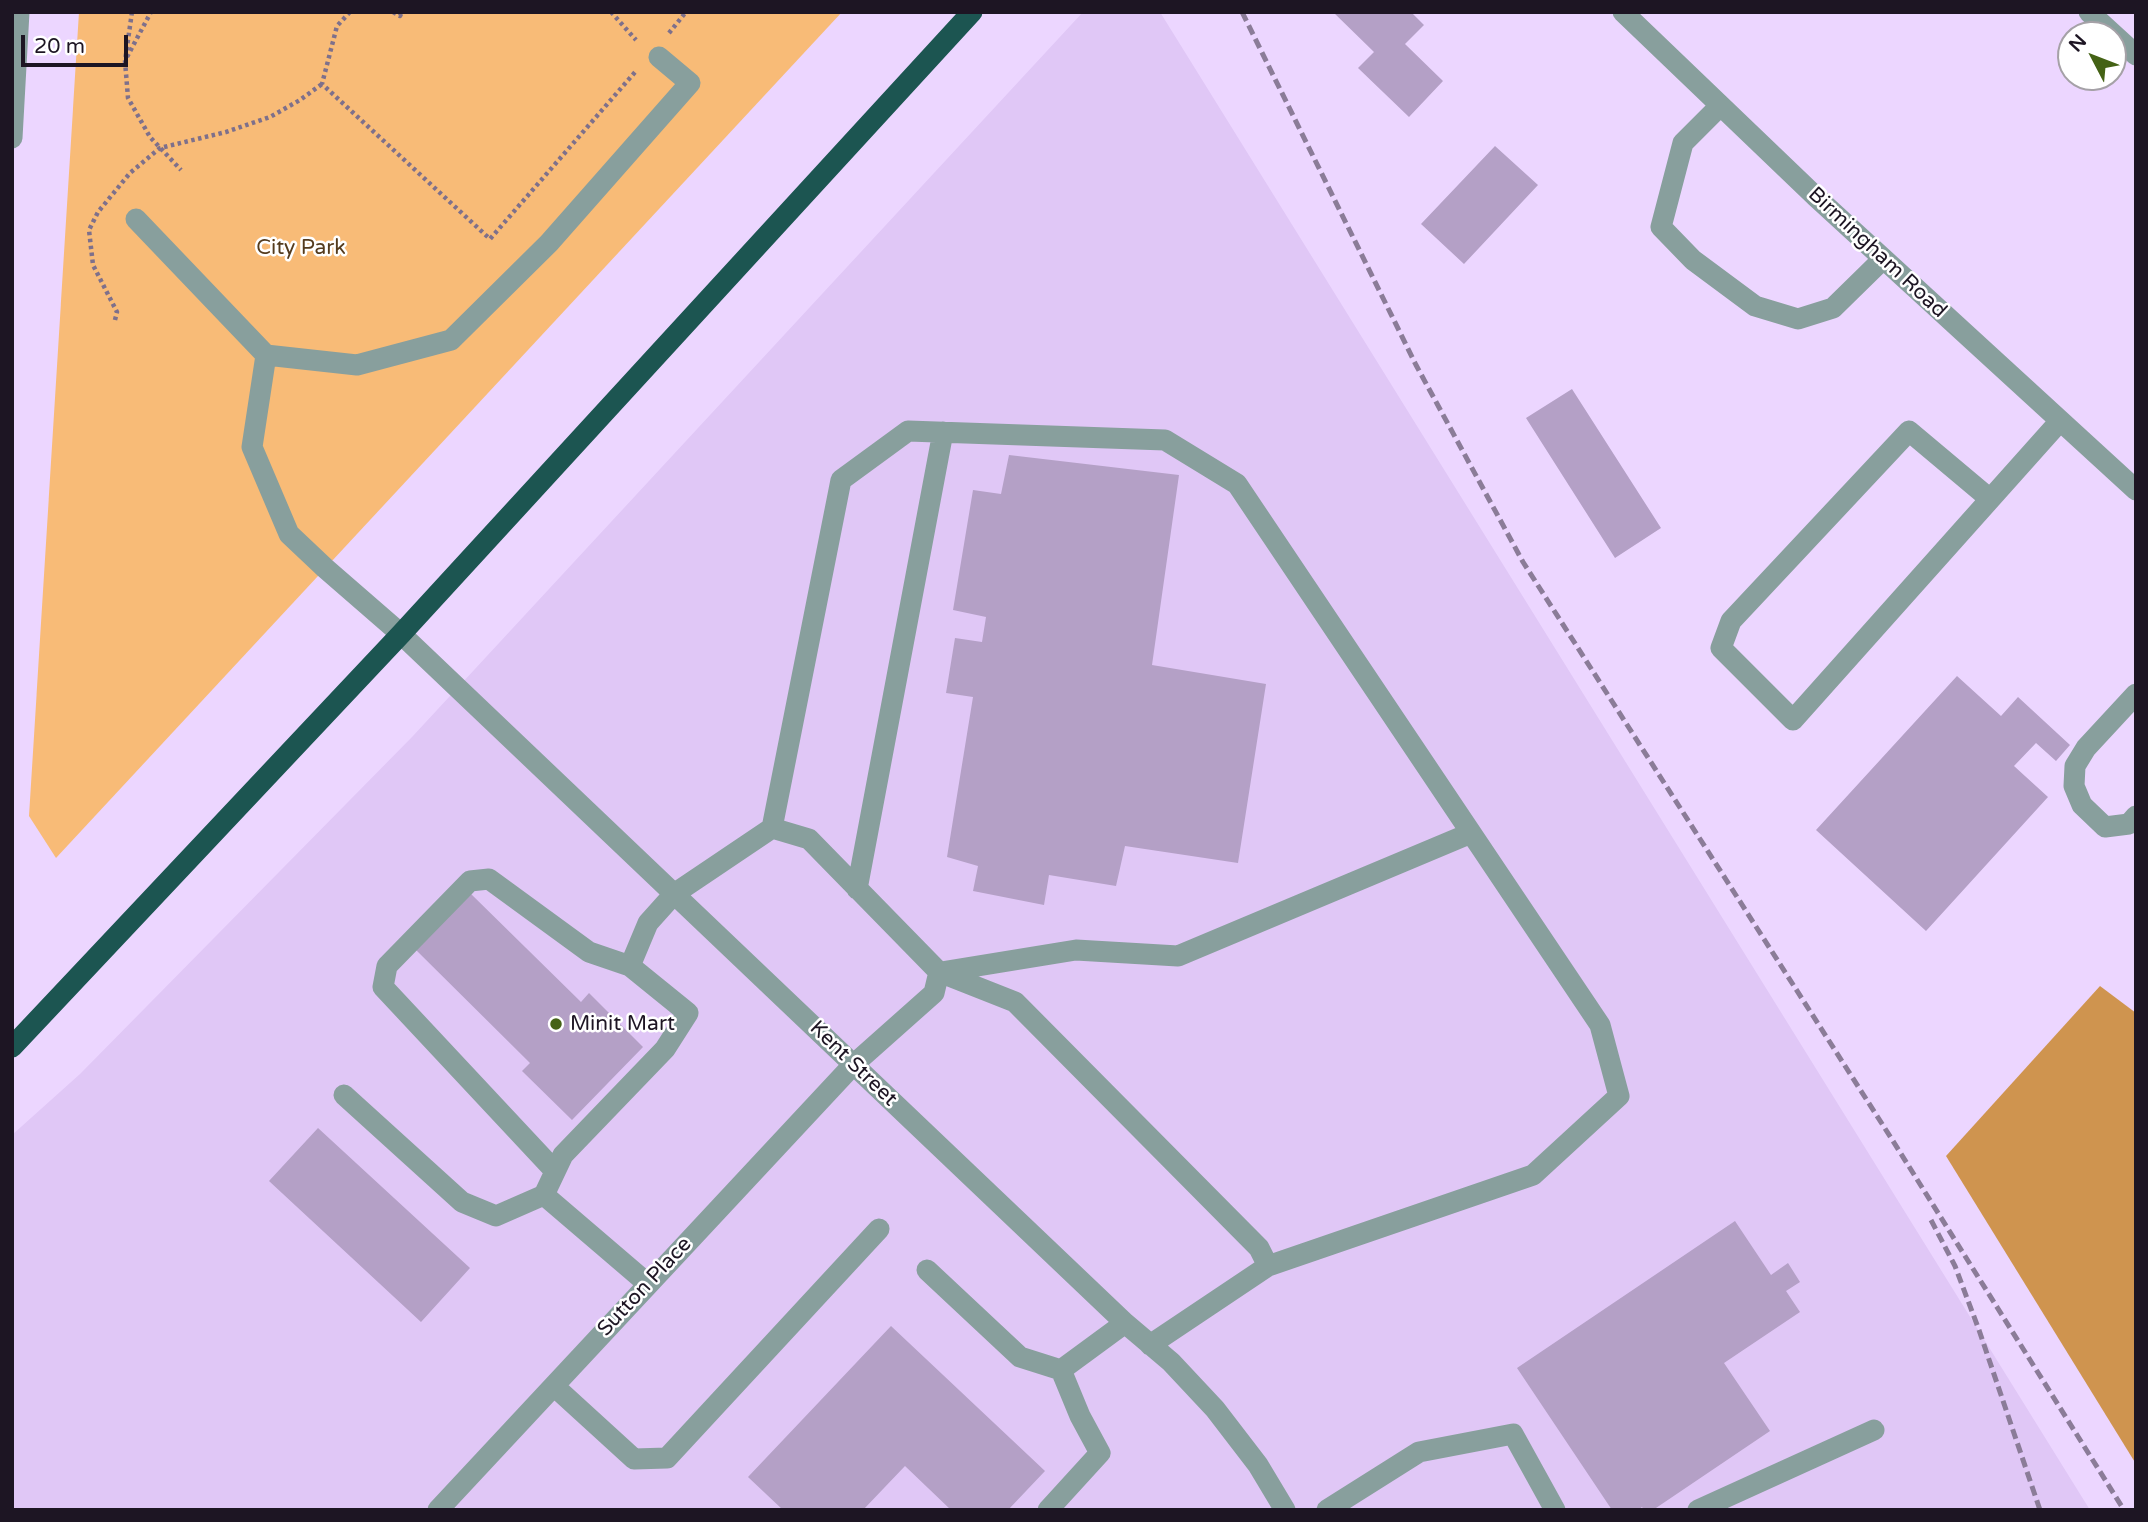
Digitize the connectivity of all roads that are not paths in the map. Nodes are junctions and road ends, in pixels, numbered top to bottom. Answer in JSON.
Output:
{"nodes":[{"id":1,"x":19,"y":12,"type":"edge"},
{"id":2,"x":972,"y":12,"type":"edge"},
{"id":3,"x":1623,"y":12,"type":"edge"},
{"id":4,"x":2089,"y":12,"type":"edge"},
{"id":5,"x":651,"y":52,"type":"road end"},
{"id":6,"x":2136,"y":55,"type":"edge"},
{"id":7,"x":1720,"y":106,"type":"junction"},
{"id":8,"x":12,"y":138,"type":"edge"},
{"id":9,"x":136,"y":219,"type":"dead end"},
{"id":10,"x":1883,"y":259,"type":"junction"},
{"id":11,"x":266,"y":355,"type":"junction"},
{"id":12,"x":2060,"y":421,"type":"junction"},
{"id":13,"x":943,"y":432,"type":"junction"},
{"id":14,"x":2136,"y":490,"type":"edge"},
{"id":15,"x":1990,"y":499,"type":"junction"},
{"id":16,"x":401,"y":634,"type":"junction"},
{"id":17,"x":2136,"y":694,"type":"edge"},
{"id":18,"x":2136,"y":816,"type":"edge"},
{"id":19,"x":772,"y":828,"type":"junction"},
{"id":20,"x":1471,"y":833,"type":"junction"},
{"id":21,"x":857,"y":889,"type":"junction"},
{"id":22,"x":674,"y":894,"type":"junction"},
{"id":23,"x":630,"y":966,"type":"junction"},
{"id":24,"x":939,"y":972,"type":"junction"},
{"id":25,"x":12,"y":1047,"type":"edge"},
{"id":26,"x":853,"y":1065,"type":"junction"},
{"id":27,"x":344,"y":1095,"type":"dead end"},
{"id":28,"x":555,"y":1171,"type":"junction"},
{"id":29,"x":544,"y":1195,"type":"junction"},
{"id":30,"x":879,"y":1229,"type":"dead end"},
{"id":31,"x":1268,"y":1266,"type":"junction"},
{"id":32,"x":926,"y":1270,"type":"dead end"},
{"id":33,"x":648,"y":1284,"type":"junction"},
{"id":34,"x":1125,"y":1323,"type":"junction"},
{"id":35,"x":1150,"y":1345,"type":"junction"},
{"id":36,"x":1061,"y":1370,"type":"junction"},
{"id":37,"x":554,"y":1386,"type":"junction"},
{"id":38,"x":1874,"y":1430,"type":"dead end"},
{"id":39,"x":438,"y":1510,"type":"edge"},
{"id":40,"x":1048,"y":1510,"type":"edge"},
{"id":41,"x":1285,"y":1510,"type":"edge"},
{"id":42,"x":1327,"y":1510,"type":"edge"},
{"id":43,"x":1555,"y":1510,"type":"edge"},
{"id":44,"x":1699,"y":1510,"type":"edge"}],
"edges":[{"from":1,"to":8,"type":"street"},
{"from":2,"to":16,"type":"highway"},
{"from":3,"to":7,"type":"street","name":"Birmingham Road"},
{"from":4,"to":6,"type":"street"},
{"from":5,"to":11,"type":"street"},
{"from":7,"to":10,"type":"street","name":"Birmingham Road"},
{"from":7,"to":10,"type":"street"},
{"from":9,"to":11,"type":"street"},
{"from":10,"to":12,"type":"street","name":"Birmingham Road"},
{"from":11,"to":16,"type":"street","name":"Kent Street"},
{"from":12,"to":14,"type":"street","name":"Birmingham Road"},
{"from":12,"to":15,"type":"street"},
{"from":13,"to":19,"type":"street"},
{"from":13,"to":20,"type":"street"},
{"from":13,"to":21,"type":"street"},
{"from":15,"to":15,"type":"street"},
{"from":16,"to":22,"type":"street","name":"Kent Street"},
{"from":16,"to":25,"type":"highway"},
{"from":17,"to":18,"type":"street"},
{"from":19,"to":21,"type":"street"},
{"from":19,"to":22,"type":"street"},
{"from":20,"to":24,"type":"street"},
{"from":20,"to":31,"type":"street"},
{"from":21,"to":24,"type":"street"},
{"from":22,"to":23,"type":"street"},
{"from":22,"to":26,"type":"street","name":"Kent Street"},
{"from":23,"to":28,"type":"street"},
{"from":23,"to":28,"type":"street"},
{"from":24,"to":26,"type":"street","name":"Sutton Place"},
{"from":24,"to":31,"type":"street"},
{"from":26,"to":33,"type":"street","name":"Sutton Place"},
{"from":26,"to":34,"type":"street","name":"Kent Street"},
{"from":27,"to":29,"type":"street"},
{"from":28,"to":29,"type":"street"},
{"from":29,"to":33,"type":"street"},
{"from":30,"to":37,"type":"street"},
{"from":31,"to":35,"type":"street"},
{"from":32,"to":36,"type":"street"},
{"from":33,"to":37,"type":"street","name":"Sutton Place"},
{"from":34,"to":35,"type":"street","name":"Kent Street"},
{"from":34,"to":36,"type":"street"},
{"from":35,"to":41,"type":"street","name":"Kent Street"},
{"from":36,"to":40,"type":"street"},
{"from":37,"to":39,"type":"street","name":"Sutton Place"},
{"from":38,"to":44,"type":"street"},
{"from":42,"to":43,"type":"street"}]}
